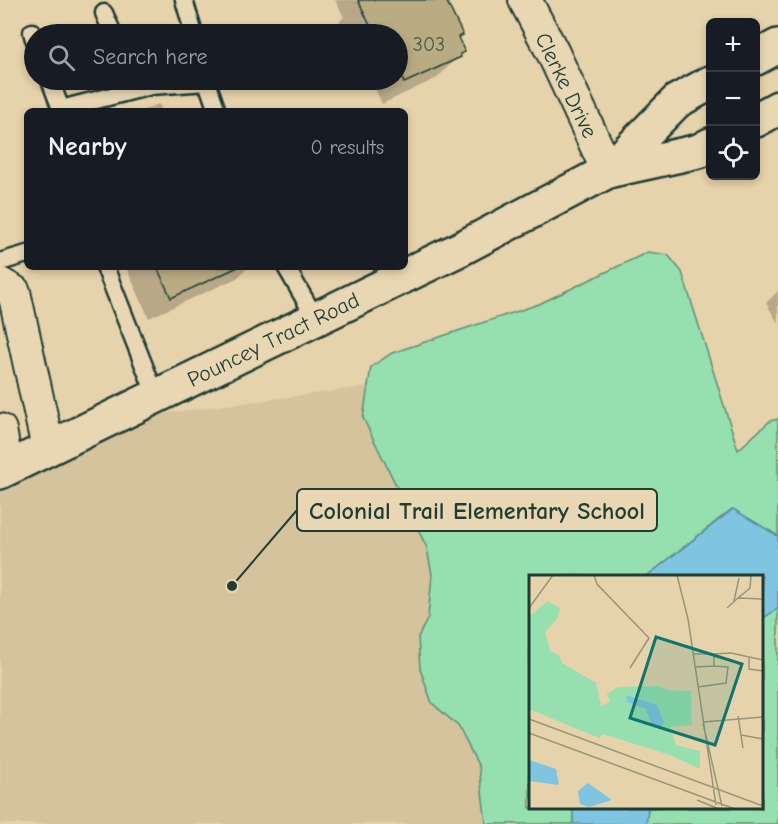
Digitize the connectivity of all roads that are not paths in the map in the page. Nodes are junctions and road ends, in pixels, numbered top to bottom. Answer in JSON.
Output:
{"nodes":[{"id":1,"x":184,"y":0,"type":"edge"},
{"id":2,"x":525,"y":0,"type":"edge"},
{"id":3,"x":104,"y":13,"type":"dead end"},
{"id":4,"x":109,"y":24,"type":"edge"},
{"id":5,"x":191,"y":24,"type":"edge"},
{"id":6,"x":778,"y":46,"type":"edge"},
{"id":7,"x":760,"y":56,"type":"edge"},
{"id":8,"x":706,"y":86,"type":"edge"},
{"id":9,"x":54,"y":90,"type":"edge"},
{"id":10,"x":119,"y":90,"type":"edge"},
{"id":11,"x":210,"y":90,"type":"edge"},
{"id":12,"x":61,"y":108,"type":"edge"},
{"id":13,"x":68,"y":108,"type":"edge"},
{"id":14,"x":216,"y":108,"type":"edge"},
{"id":15,"x":778,"y":108,"type":"edge"},
{"id":16,"x":760,"y":118,"type":"edge"},
{"id":17,"x":706,"y":148,"type":"edge"},
{"id":18,"x":608,"y":171,"type":"junction"},
{"id":19,"x":24,"y":255,"type":"edge"},
{"id":20,"x":0,"y":262,"type":"edge"},
{"id":21,"x":106,"y":270,"type":"edge"},
{"id":22,"x":288,"y":270,"type":"edge"},
{"id":23,"x":0,"y":284,"type":"edge"},
{"id":24,"x":316,"y":319,"type":"junction"},
{"id":25,"x":156,"y":396,"type":"junction"},
{"id":26,"x":0,"y":430,"type":"edge"},
{"id":27,"x":48,"y":448,"type":"junction"},
{"id":28,"x":4,"y":470,"type":"edge"}],
"edges":[{"from":1,"to":5,"type":"lane"},
{"from":2,"to":18,"type":"street","name":"Clerke Drive"},
{"from":3,"to":4,"type":"lane"},
{"from":6,"to":7,"type":"main road"},
{"from":8,"to":18,"type":"main road","name":"Pouncey Tract Road"},
{"from":9,"to":12,"type":"lane"},
{"from":10,"to":13,"type":"lane"},
{"from":11,"to":14,"type":"lane"},
{"from":15,"to":16,"type":"main road"},
{"from":17,"to":18,"type":"main road","name":"Pouncey Tract Road"},
{"from":18,"to":24,"type":"main road","name":"Pouncey Tract Road"},
{"from":19,"to":20,"type":"lane"},
{"from":21,"to":25,"type":"lane"},
{"from":22,"to":24,"type":"lane"},
{"from":23,"to":27,"type":"street"},
{"from":24,"to":25,"type":"main road","name":"Pouncey Tract Road"},
{"from":25,"to":27,"type":"main road","name":"Pouncey Tract Road"},
{"from":26,"to":28,"type":"street"},
{"from":27,"to":28,"type":"main road","name":"Pouncey Tract Road"}]}
